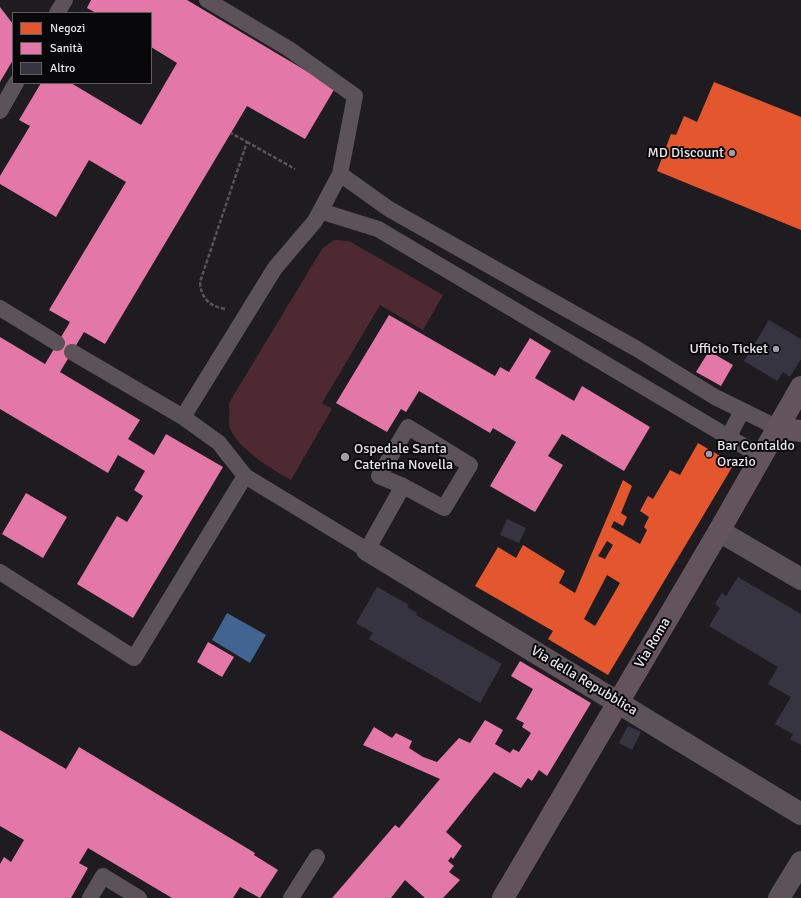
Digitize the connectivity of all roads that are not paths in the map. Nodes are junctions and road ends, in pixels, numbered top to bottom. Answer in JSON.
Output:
{"nodes":[{"id":1,"x":65,"y":0,"type":"edge"},
{"id":2,"x":207,"y":0,"type":"edge"},
{"id":3,"x":58,"y":12,"type":"edge"},
{"id":4,"x":15,"y":84,"type":"edge"},
{"id":5,"x":0,"y":111,"type":"edge"},
{"id":6,"x":340,"y":174,"type":"junction"},
{"id":7,"x":320,"y":211,"type":"junction"},
{"id":8,"x":0,"y":308,"type":"edge"},
{"id":9,"x":57,"y":343,"type":"dead end"},
{"id":10,"x":72,"y":352,"type":"dead end"},
{"id":11,"x":801,"y":387,"type":"edge"},
{"id":12,"x":742,"y":412,"type":"junction"},
{"id":13,"x":183,"y":417,"type":"junction"},
{"id":14,"x":778,"y":428,"type":"junction"},
{"id":15,"x":801,"y":431,"type":"edge"},
{"id":16,"x":728,"y":436,"type":"junction"},
{"id":17,"x":762,"y":457,"type":"junction"},
{"id":18,"x":245,"y":476,"type":"junction"},
{"id":19,"x":403,"y":486,"type":"junction"},
{"id":20,"x":719,"y":531,"type":"junction"},
{"id":21,"x":367,"y":550,"type":"junction"},
{"id":22,"x":0,"y":572,"type":"edge"},
{"id":23,"x":801,"y":579,"type":"edge"},
{"id":24,"x":618,"y":702,"type":"junction"},
{"id":25,"x":801,"y":814,"type":"edge"},
{"id":26,"x":317,"y":857,"type":"dead end"},
{"id":27,"x":801,"y":862,"type":"edge"},
{"id":28,"x":90,"y":898,"type":"edge"},
{"id":29,"x":139,"y":898,"type":"edge"},
{"id":30,"x":291,"y":898,"type":"edge"},
{"id":31,"x":503,"y":898,"type":"edge"},
{"id":32,"x":779,"y":898,"type":"edge"}],
"edges":[{"from":1,"to":3,"type":"lane"},
{"from":2,"to":6,"type":"lane"},
{"from":4,"to":5,"type":"lane"},
{"from":6,"to":7,"type":"lane"},
{"from":6,"to":12,"type":"lane"},
{"from":7,"to":13,"type":"lane"},
{"from":7,"to":16,"type":"lane"},
{"from":8,"to":9,"type":"lane"},
{"from":10,"to":13,"type":"lane"},
{"from":11,"to":14,"type":"main road","name":"Via Roma"},
{"from":12,"to":14,"type":"lane"},
{"from":12,"to":16,"type":"lane"},
{"from":13,"to":18,"type":"lane"},
{"from":14,"to":15,"type":"main road"},
{"from":14,"to":17,"type":"main road","name":"Via Roma"},
{"from":16,"to":17,"type":"lane"},
{"from":17,"to":20,"type":"main road","name":"Via Roma"},
{"from":18,"to":21,"type":"lane"},
{"from":18,"to":22,"type":"lane"},
{"from":19,"to":19,"type":"lane"},
{"from":19,"to":21,"type":"lane"},
{"from":20,"to":23,"type":"street"},
{"from":20,"to":24,"type":"main road","name":"Via Roma"},
{"from":21,"to":24,"type":"street","name":"Via della Repubblica"},
{"from":24,"to":25,"type":"street","name":"Via della Repubblica"},
{"from":24,"to":31,"type":"main road","name":"Via Roma"},
{"from":26,"to":30,"type":"lane"},
{"from":27,"to":32,"type":"street"},
{"from":28,"to":29,"type":"lane"}]}
